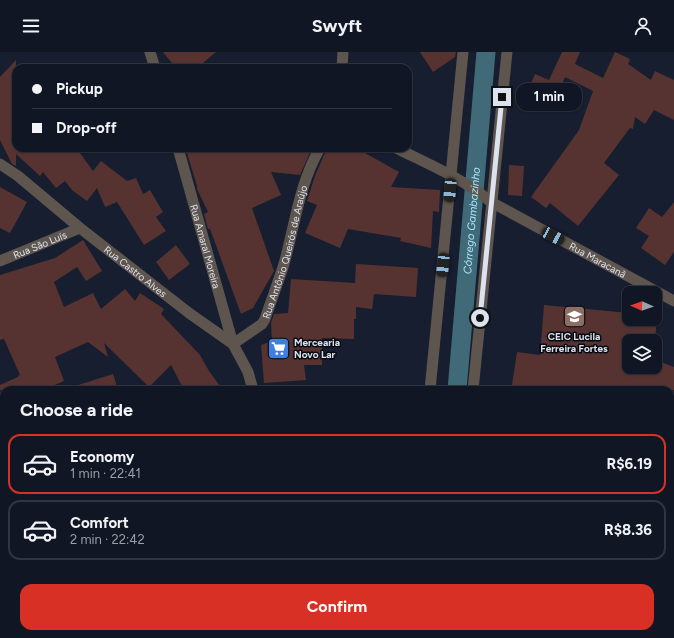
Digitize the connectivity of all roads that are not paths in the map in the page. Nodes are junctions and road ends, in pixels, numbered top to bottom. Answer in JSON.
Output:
{"nodes":[{"id":1,"x":150,"y":52,"type":"edge"},
{"id":2,"x":343,"y":52,"type":"edge"},
{"id":3,"x":463,"y":52,"type":"edge"},
{"id":4,"x":507,"y":52,"type":"edge"},
{"id":5,"x":154,"y":64,"type":"edge"},
{"id":6,"x":342,"y":64,"type":"edge"},
{"id":7,"x":179,"y":152,"type":"edge"},
{"id":8,"x":318,"y":152,"type":"edge"},
{"id":9,"x":404,"y":152,"type":"edge"},
{"id":10,"x":0,"y":164,"type":"edge"},
{"id":11,"x":452,"y":177,"type":"junction"},
{"id":12,"x":486,"y":198,"type":"junction"},
{"id":13,"x":80,"y":228,"type":"junction"},
{"id":14,"x":0,"y":261,"type":"edge"},
{"id":15,"x":674,"y":301,"type":"edge"},
{"id":16,"x":233,"y":344,"type":"junction"},
{"id":17,"x":252,"y":386,"type":"edge"},
{"id":18,"x":430,"y":386,"type":"edge"},
{"id":19,"x":473,"y":386,"type":"edge"}],
"edges":[{"from":1,"to":5,"type":"street"},
{"from":2,"to":6,"type":"street"},
{"from":3,"to":11,"type":"street"},
{"from":4,"to":12,"type":"street"},
{"from":7,"to":16,"type":"street","name":"Rua Amaral Moreira"},
{"from":8,"to":16,"type":"street","name":"Rua Antônio Queirós de Araújo"},
{"from":9,"to":11,"type":"street","name":"Rua Maracanã"},
{"from":10,"to":13,"type":"street","name":"Rua Castro Alves"},
{"from":11,"to":12,"type":"street","name":"Rua Maracanã"},
{"from":11,"to":18,"type":"street"},
{"from":12,"to":15,"type":"street","name":"Rua Maracanã"},
{"from":12,"to":19,"type":"street"},
{"from":13,"to":14,"type":"street","name":"Rua São Luís"},
{"from":13,"to":16,"type":"street","name":"Rua Castro Alves"},
{"from":16,"to":17,"type":"street","name":"Rua Castro Alves"}]}
